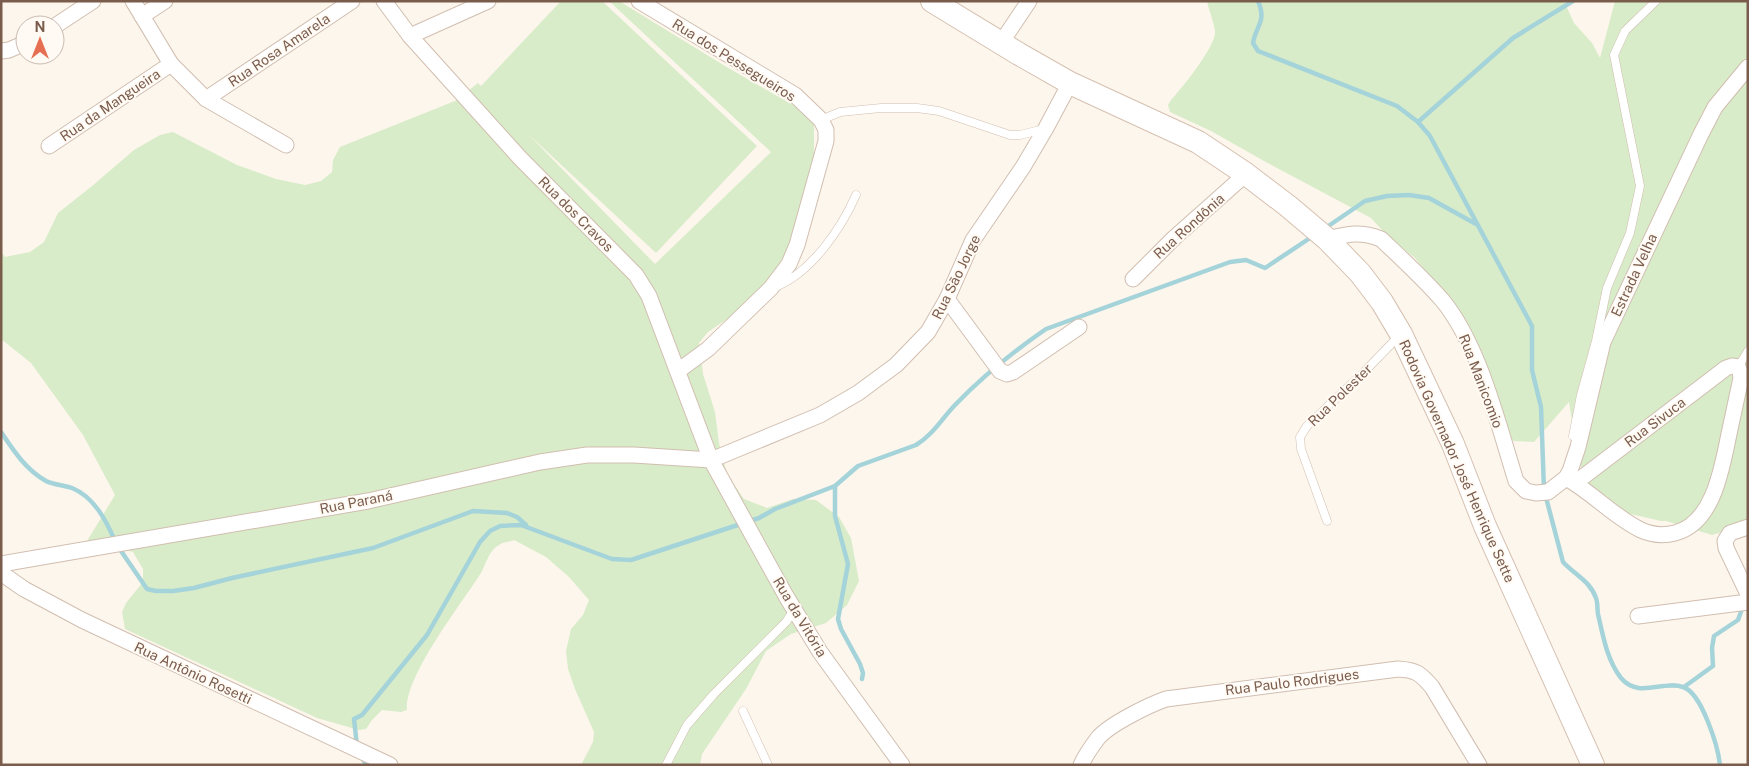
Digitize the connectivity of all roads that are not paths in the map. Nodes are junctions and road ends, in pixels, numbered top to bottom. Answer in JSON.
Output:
{"nodes":[{"id":1,"x":94,"y":1,"type":"edge"},
{"id":2,"x":133,"y":1,"type":"edge"},
{"id":3,"x":165,"y":1,"type":"edge"},
{"id":4,"x":352,"y":1,"type":"edge"},
{"id":5,"x":384,"y":1,"type":"edge"},
{"id":6,"x":488,"y":1,"type":"edge"},
{"id":7,"x":639,"y":1,"type":"edge"},
{"id":8,"x":1028,"y":1,"type":"edge"},
{"id":9,"x":1656,"y":1,"type":"edge"},
{"id":10,"x":944,"y":4,"type":"edge"},
{"id":11,"x":142,"y":16,"type":"junction"},
{"id":12,"x":65,"y":20,"type":"edge"},
{"id":13,"x":410,"y":36,"type":"junction"},
{"id":14,"x":1001,"y":43,"type":"junction"},
{"id":15,"x":15,"y":47,"type":"edge"},
{"id":16,"x":1,"y":51,"type":"edge"},
{"id":17,"x":171,"y":64,"type":"junction"},
{"id":18,"x":1748,"y":66,"type":"edge"},
{"id":19,"x":1070,"y":83,"type":"junction"},
{"id":20,"x":206,"y":99,"type":"junction"},
{"id":21,"x":821,"y":120,"type":"junction"},
{"id":22,"x":1046,"y":128,"type":"junction"},
{"id":23,"x":286,"y":145,"type":"dead end"},
{"id":24,"x":49,"y":146,"type":"dead end"},
{"id":25,"x":1246,"y":174,"type":"junction"},
{"id":26,"x":856,"y":195,"type":"dead end"},
{"id":27,"x":1327,"y":239,"type":"junction"},
{"id":28,"x":1133,"y":279,"type":"dead end"},
{"id":29,"x":771,"y":288,"type":"junction"},
{"id":30,"x":947,"y":299,"type":"junction"},
{"id":31,"x":1079,"y":327,"type":"dead end"},
{"id":32,"x":1401,"y":334,"type":"junction"},
{"id":33,"x":1748,"y":351,"type":"edge"},
{"id":34,"x":1738,"y":368,"type":"junction"},
{"id":35,"x":678,"y":371,"type":"junction"},
{"id":36,"x":711,"y":460,"type":"junction"},
{"id":37,"x":1570,"y":480,"type":"junction"},
{"id":38,"x":1327,"y":521,"type":"dead end"},
{"id":39,"x":1748,"y":527,"type":"edge"},
{"id":40,"x":1,"y":564,"type":"edge"},
{"id":41,"x":1,"y":573,"type":"edge"},
{"id":42,"x":1748,"y":594,"type":"edge"},
{"id":43,"x":1748,"y":602,"type":"edge"},
{"id":44,"x":794,"y":610,"type":"junction"},
{"id":45,"x":1638,"y":616,"type":"dead end"},
{"id":46,"x":743,"y":711,"type":"dead end"},
{"id":47,"x":390,"y":765,"type":"edge"},
{"id":48,"x":666,"y":765,"type":"edge"},
{"id":49,"x":768,"y":765,"type":"edge"},
{"id":50,"x":902,"y":765,"type":"edge"},
{"id":51,"x":1081,"y":765,"type":"edge"},
{"id":52,"x":1479,"y":765,"type":"edge"},
{"id":53,"x":1593,"y":765,"type":"edge"}],
"edges":[{"from":1,"to":12,"type":"street"},
{"from":2,"to":11,"type":"street"},
{"from":3,"to":11,"type":"street"},
{"from":4,"to":20,"type":"street","name":"Rua Rosa Amarela"},
{"from":5,"to":13,"type":"street","name":"Rua dos Cravos"},
{"from":6,"to":13,"type":"street"},
{"from":7,"to":21,"type":"street","name":"Rua dos Pessegueiros"},
{"from":8,"to":14,"type":"street"},
{"from":9,"to":37,"type":"lane"},
{"from":10,"to":14,"type":"main road","name":"Rodovia Governador José Henrique Sette"},
{"from":11,"to":17,"type":"street"},
{"from":13,"to":35,"type":"street","name":"Rua dos Cravos"},
{"from":14,"to":19,"type":"main road","name":"Rodovia Governador José Henrique Sette"},
{"from":15,"to":16,"type":"street"},
{"from":17,"to":20,"type":"street"},
{"from":17,"to":24,"type":"street","name":"Rua da Mangueira"},
{"from":18,"to":37,"type":"street","name":"Estrada Velha"},
{"from":19,"to":22,"type":"street","name":"Rua São Jorge"},
{"from":19,"to":25,"type":"main road","name":"Rodovia Governador José Henrique Sette"},
{"from":20,"to":23,"type":"street"},
{"from":21,"to":22,"type":"lane"},
{"from":21,"to":29,"type":"street"},
{"from":22,"to":30,"type":"street","name":"Rua São Jorge"},
{"from":25,"to":27,"type":"main road","name":"Rodovia Governador José Henrique Sette"},
{"from":25,"to":28,"type":"street","name":"Rua Rondônia"},
{"from":26,"to":29,"type":"lane"},
{"from":27,"to":32,"type":"main road","name":"Rodovia Governador José Henrique Sette"},
{"from":27,"to":37,"type":"street","name":"Rua Manicomio"},
{"from":29,"to":35,"type":"street"},
{"from":30,"to":31,"type":"street"},
{"from":30,"to":36,"type":"street","name":"Rua São Jorge"},
{"from":32,"to":38,"type":"lane","name":"Rua Polester"},
{"from":32,"to":53,"type":"main road","name":"Rodovia Governador José Henrique Sette"},
{"from":33,"to":34,"type":"lane"},
{"from":34,"to":37,"type":"street","name":"Rua Sivuca"},
{"from":34,"to":37,"type":"street"},
{"from":35,"to":36,"type":"street","name":"Rua dos Cravos"},
{"from":36,"to":40,"type":"street","name":"Rua Paraná"},
{"from":36,"to":44,"type":"street","name":"Rua da Vitória"},
{"from":39,"to":42,"type":"street"},
{"from":41,"to":47,"type":"street","name":"Rua Antônio Rosetti"},
{"from":43,"to":45,"type":"street"},
{"from":44,"to":48,"type":"lane"},
{"from":44,"to":50,"type":"street","name":"Rua da Vitória"},
{"from":46,"to":49,"type":"lane"},
{"from":51,"to":52,"type":"street","name":"Rua Paulo Rodrigues"}]}
